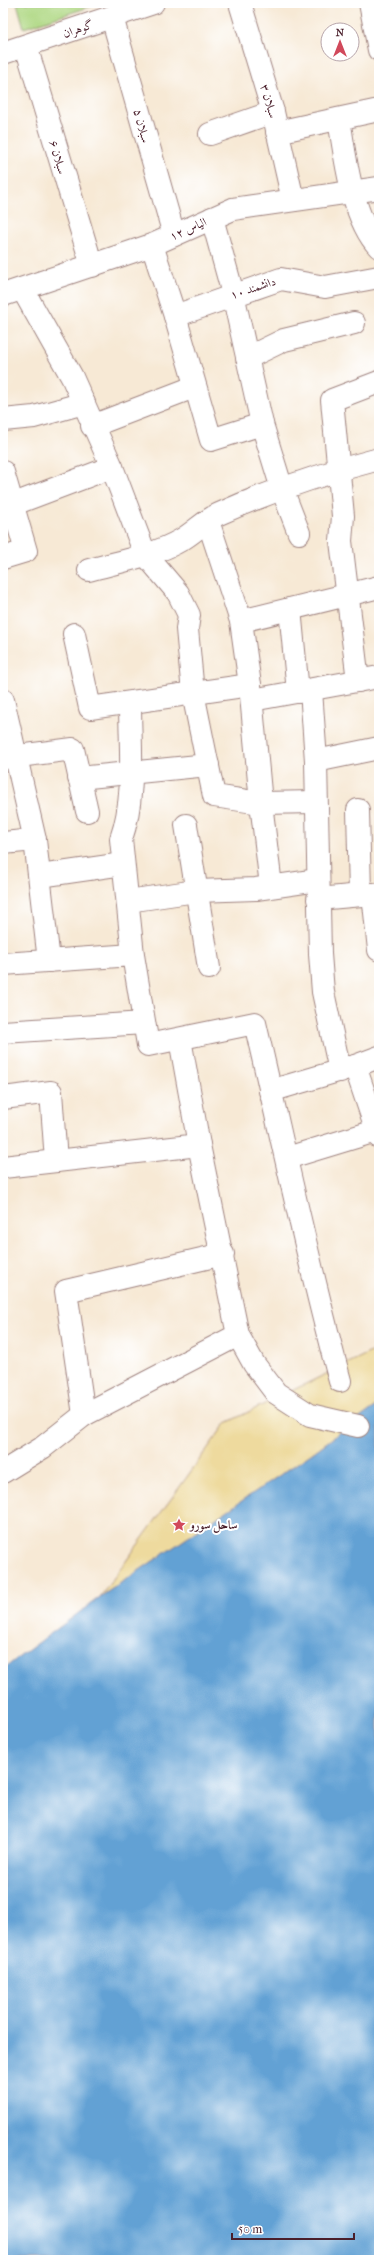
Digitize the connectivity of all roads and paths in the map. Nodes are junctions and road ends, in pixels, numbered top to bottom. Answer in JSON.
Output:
{"nodes":[{"id":1,"x":153,"y":3,"type":"edge"},
{"id":2,"x":240,"y":3,"type":"edge"},
{"id":3,"x":370,"y":3,"type":"edge"},
{"id":4,"x":112,"y":17,"type":"junction"},
{"id":5,"x":26,"y":46,"type":"junction"},
{"id":6,"x":379,"y":50,"type":"edge"},
{"id":7,"x":3,"y":53,"type":"edge"},
{"id":8,"x":379,"y":110,"type":"edge"},
{"id":9,"x":339,"y":119,"type":"junction"},
{"id":10,"x":275,"y":122,"type":"junction"},
{"id":11,"x":210,"y":134,"type":"dead end"},
{"id":12,"x":379,"y":188,"type":"edge"},
{"id":13,"x":351,"y":192,"type":"junction"},
{"id":14,"x":293,"y":200,"type":"junction"},
{"id":15,"x":212,"y":218,"type":"junction"},
{"id":16,"x":174,"y":235,"type":"junction"},
{"id":17,"x":152,"y":245,"type":"junction"},
{"id":18,"x":379,"y":247,"type":"edge"},
{"id":19,"x":92,"y":266,"type":"junction"},
{"id":20,"x":379,"y":277,"type":"edge"},
{"id":21,"x":13,"y":293,"type":"edge"},
{"id":22,"x":233,"y":294,"type":"junction"},
{"id":23,"x":175,"y":316,"type":"junction"},
{"id":24,"x":354,"y":322,"type":"dead end"},
{"id":25,"x":247,"y":358,"type":"junction"},
{"id":26,"x":379,"y":382,"type":"edge"},
{"id":27,"x":194,"y":387,"type":"junction"},
{"id":28,"x":84,"y":404,"type":"junction"},
{"id":29,"x":3,"y":420,"type":"edge"},
{"id":30,"x":262,"y":424,"type":"junction"},
{"id":31,"x":92,"y":426,"type":"junction"},
{"id":32,"x":379,"y":459,"type":"edge"},
{"id":33,"x":112,"y":467,"type":"junction"},
{"id":34,"x":337,"y":470,"type":"junction"},
{"id":35,"x":3,"y":475,"type":"edge"},
{"id":36,"x":282,"y":489,"type":"junction"},
{"id":37,"x":14,"y":504,"type":"junction"},
{"id":38,"x":208,"y":521,"type":"junction"},
{"id":39,"x":299,"y":533,"type":"dead end"},
{"id":40,"x":144,"y":554,"type":"junction"},
{"id":41,"x":3,"y":558,"type":"edge"},
{"id":42,"x":89,"y":570,"type":"dead end"},
{"id":43,"x":379,"y":586,"type":"edge"},
{"id":44,"x":348,"y":594,"type":"junction"},
{"id":45,"x":290,"y":609,"type":"junction"},
{"id":46,"x":241,"y":621,"type":"junction"},
{"id":47,"x":74,"y":634,"type":"dead end"},
{"id":48,"x":369,"y":679,"type":"edge"},
{"id":49,"x":304,"y":691,"type":"junction"},
{"id":50,"x":194,"y":693,"type":"junction"},
{"id":51,"x":251,"y":693,"type":"junction"},
{"id":52,"x":3,"y":700,"type":"edge"},
{"id":53,"x":130,"y":703,"type":"junction"},
{"id":54,"x":379,"y":748,"type":"edge"},
{"id":55,"x":9,"y":757,"type":"edge"},
{"id":56,"x":316,"y":761,"type":"junction"},
{"id":57,"x":208,"y":765,"type":"junction"},
{"id":58,"x":130,"y":772,"type":"junction"},
{"id":59,"x":79,"y":778,"type":"junction"},
{"id":60,"x":316,"y":802,"type":"junction"},
{"id":61,"x":261,"y":803,"type":"junction"},
{"id":62,"x":358,"y":810,"type":"dead end"},
{"id":63,"x":87,"y":811,"type":"dead end"},
{"id":64,"x":186,"y":825,"type":"dead end"},
{"id":65,"x":35,"y":840,"type":"junction"},
{"id":66,"x":3,"y":843,"type":"edge"},
{"id":67,"x":123,"y":864,"type":"junction"},
{"id":68,"x":40,"y":876,"type":"junction"},
{"id":69,"x":271,"y":886,"type":"junction"},
{"id":70,"x":318,"y":890,"type":"junction"},
{"id":71,"x":196,"y":891,"type":"junction"},
{"id":72,"x":360,"y":894,"type":"junction"},
{"id":73,"x":128,"y":901,"type":"junction"},
{"id":74,"x":379,"y":950,"type":"edge"},
{"id":75,"x":133,"y":956,"type":"junction"},
{"id":76,"x":49,"y":961,"type":"junction"},
{"id":77,"x":3,"y":964,"type":"edge"},
{"id":78,"x":209,"y":968,"type":"dead end"},
{"id":79,"x":144,"y":1023,"type":"junction"},
{"id":80,"x":3,"y":1032,"type":"edge"},
{"id":81,"x":180,"y":1039,"type":"junction"},
{"id":82,"x":379,"y":1057,"type":"edge"},
{"id":83,"x":348,"y":1068,"type":"junction"},
{"id":84,"x":270,"y":1091,"type":"junction"},
{"id":85,"x":3,"y":1098,"type":"edge"},
{"id":86,"x":378,"y":1133,"type":"edge"},
{"id":87,"x":199,"y":1145,"type":"junction"},
{"id":88,"x":287,"y":1158,"type":"junction"},
{"id":89,"x":56,"y":1160,"type":"junction"},
{"id":90,"x":3,"y":1167,"type":"edge"},
{"id":91,"x":223,"y":1254,"type":"junction"},
{"id":92,"x":238,"y":1335,"type":"junction"},
{"id":93,"x":340,"y":1382,"type":"dead end"},
{"id":94,"x":84,"y":1415,"type":"junction"},
{"id":95,"x":358,"y":1426,"type":"dead end"},
{"id":96,"x":3,"y":1472,"type":"edge"}],
"edges":[{"from":1,"to":4,"type":"street","name":"گوهران"},
{"from":2,"to":10,"type":"street","name":"سبلان ۳"},
{"from":3,"to":6,"type":"street"},
{"from":4,"to":5,"type":"street","name":"گوهران"},
{"from":4,"to":16,"type":"street","name":"سبلان ۵"},
{"from":5,"to":7,"type":"street","name":"گوهران"},
{"from":5,"to":19,"type":"street","name":"سبلان ۶"},
{"from":8,"to":9,"type":"street"},
{"from":9,"to":10,"type":"street"},
{"from":9,"to":13,"type":"street"},
{"from":10,"to":11,"type":"street"},
{"from":10,"to":14,"type":"street","name":"سبلان ۳"},
{"from":12,"to":13,"type":"street","name":"الیاس ۱۲"},
{"from":13,"to":14,"type":"street","name":"الیاس ۱۲"},
{"from":13,"to":18,"type":"street"},
{"from":14,"to":15,"type":"street","name":"الیاس ۱۲"},
{"from":15,"to":16,"type":"street","name":"الیاس ۱۲"},
{"from":15,"to":22,"type":"street"},
{"from":16,"to":17,"type":"street","name":"الیاس ۱۲"},
{"from":17,"to":19,"type":"street","name":"الیاس ۱۲"},
{"from":17,"to":23,"type":"street"},
{"from":19,"to":21,"type":"street","name":"الیاس ۱۲"},
{"from":20,"to":22,"type":"street","name":"دانشمند ۱۰"},
{"from":21,"to":28,"type":"street"},
{"from":22,"to":23,"type":"street","name":"دانشمند ۱۰"},
{"from":22,"to":25,"type":"street"},
{"from":23,"to":27,"type":"street"},
{"from":24,"to":25,"type":"street"},
{"from":25,"to":30,"type":"street"},
{"from":26,"to":34,"type":"street"},
{"from":27,"to":30,"type":"street"},
{"from":27,"to":31,"type":"street"},
{"from":28,"to":29,"type":"street"},
{"from":28,"to":31,"type":"street"},
{"from":30,"to":36,"type":"street"},
{"from":31,"to":33,"type":"street"},
{"from":32,"to":34,"type":"street"},
{"from":33,"to":37,"type":"street"},
{"from":33,"to":40,"type":"street"},
{"from":34,"to":36,"type":"street"},
{"from":34,"to":44,"type":"street"},
{"from":35,"to":37,"type":"street"},
{"from":36,"to":38,"type":"street"},
{"from":36,"to":39,"type":"street"},
{"from":37,"to":41,"type":"street"},
{"from":38,"to":40,"type":"street"},
{"from":38,"to":46,"type":"street"},
{"from":40,"to":42,"type":"street"},
{"from":40,"to":50,"type":"street"},
{"from":43,"to":44,"type":"street"},
{"from":44,"to":45,"type":"street"},
{"from":44,"to":48,"type":"street"},
{"from":45,"to":46,"type":"street"},
{"from":45,"to":49,"type":"street"},
{"from":46,"to":51,"type":"street"},
{"from":47,"to":53,"type":"street"},
{"from":48,"to":49,"type":"street"},
{"from":49,"to":51,"type":"street"},
{"from":49,"to":56,"type":"street"},
{"from":50,"to":51,"type":"street"},
{"from":50,"to":53,"type":"street"},
{"from":50,"to":57,"type":"street"},
{"from":51,"to":61,"type":"street"},
{"from":52,"to":55,"type":"street"},
{"from":53,"to":58,"type":"street"},
{"from":54,"to":56,"type":"street"},
{"from":55,"to":59,"type":"street"},
{"from":55,"to":65,"type":"street"},
{"from":56,"to":60,"type":"street"},
{"from":57,"to":58,"type":"street"},
{"from":57,"to":61,"type":"street"},
{"from":58,"to":59,"type":"street"},
{"from":58,"to":67,"type":"street"},
{"from":59,"to":63,"type":"street"},
{"from":60,"to":61,"type":"street"},
{"from":60,"to":70,"type":"street"},
{"from":61,"to":69,"type":"street"},
{"from":62,"to":72,"type":"street"},
{"from":64,"to":71,"type":"street"},
{"from":65,"to":66,"type":"street"},
{"from":65,"to":68,"type":"street"},
{"from":67,"to":68,"type":"street"},
{"from":67,"to":73,"type":"street"},
{"from":68,"to":76,"type":"street"},
{"from":69,"to":70,"type":"street"},
{"from":69,"to":71,"type":"street"},
{"from":70,"to":72,"type":"street"},
{"from":70,"to":83,"type":"street"},
{"from":71,"to":73,"type":"street"},
{"from":71,"to":78,"type":"street"},
{"from":72,"to":74,"type":"street"},
{"from":73,"to":75,"type":"street"},
{"from":75,"to":76,"type":"street"},
{"from":75,"to":79,"type":"street"},
{"from":76,"to":77,"type":"street"},
{"from":79,"to":80,"type":"street"},
{"from":79,"to":81,"type":"street"},
{"from":81,"to":84,"type":"street"},
{"from":81,"to":87,"type":"street"},
{"from":82,"to":83,"type":"street"},
{"from":83,"to":84,"type":"street"},
{"from":83,"to":86,"type":"street"},
{"from":84,"to":88,"type":"street"},
{"from":85,"to":89,"type":"street"},
{"from":86,"to":88,"type":"street"},
{"from":87,"to":89,"type":"street"},
{"from":87,"to":91,"type":"street"},
{"from":88,"to":93,"type":"street"},
{"from":89,"to":90,"type":"street"},
{"from":91,"to":92,"type":"street"},
{"from":91,"to":94,"type":"street"},
{"from":92,"to":94,"type":"street"},
{"from":92,"to":95,"type":"street"},
{"from":94,"to":96,"type":"street"}]}
